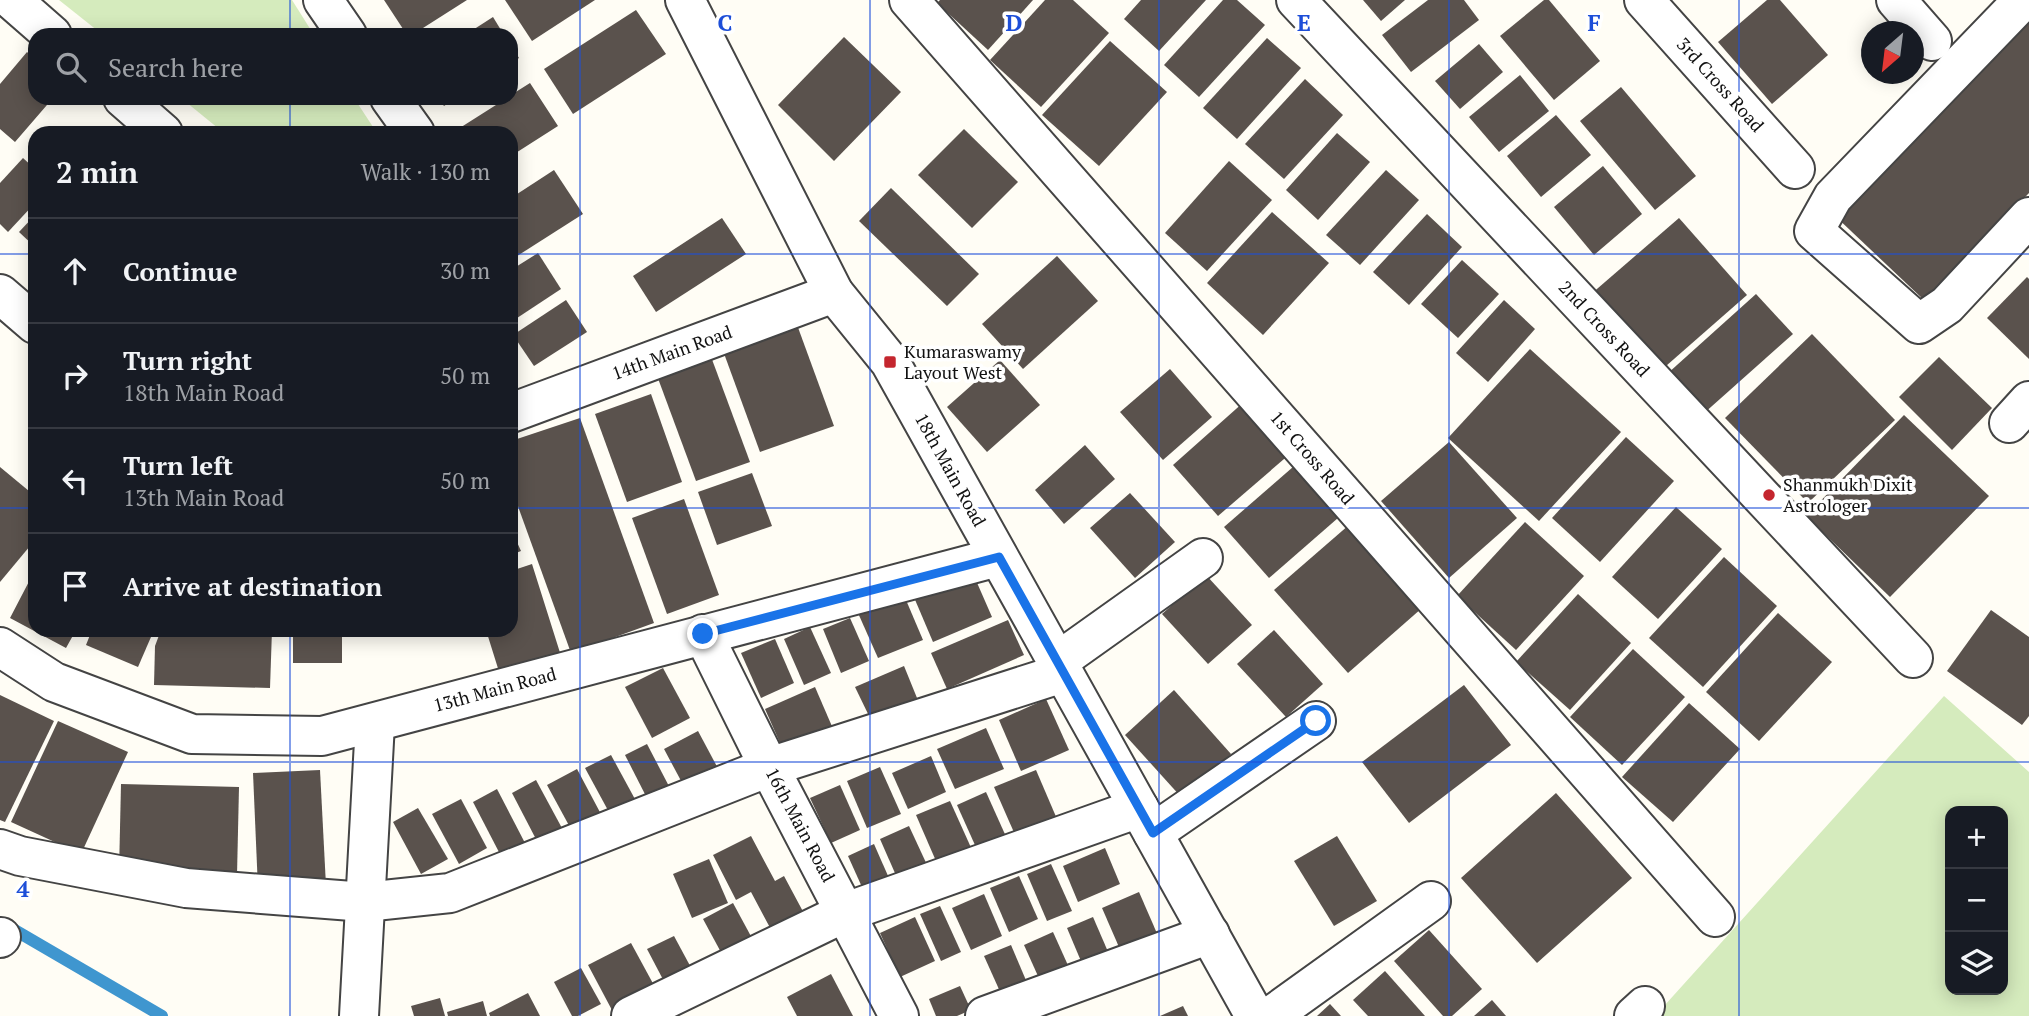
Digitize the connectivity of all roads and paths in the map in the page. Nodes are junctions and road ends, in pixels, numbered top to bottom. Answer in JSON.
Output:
{"nodes":[{"id":1,"x":12,"y":0,"type":"edge"},
{"id":2,"x":323,"y":0,"type":"edge"},
{"id":3,"x":909,"y":0,"type":"edge"},
{"id":4,"x":1296,"y":0,"type":"edge"},
{"id":5,"x":1644,"y":0,"type":"edge"},
{"id":6,"x":1896,"y":0,"type":"edge"},
{"id":7,"x":2023,"y":0,"type":"edge"},
{"id":8,"x":693,"y":4,"type":"edge"},
{"id":9,"x":44,"y":28,"type":"edge"},
{"id":10,"x":342,"y":28,"type":"edge"},
{"id":11,"x":1932,"y":41,"type":"dead end"},
{"id":12,"x":131,"y":105,"type":"edge"},
{"id":13,"x":395,"y":105,"type":"edge"},
{"id":14,"x":155,"y":126,"type":"edge"},
{"id":15,"x":410,"y":126,"type":"edge"},
{"id":16,"x":1795,"y":169,"type":"dead end"},
{"id":17,"x":2029,"y":216,"type":"edge"},
{"id":18,"x":834,"y":293,"type":"junction"},
{"id":19,"x":0,"y":294,"type":"edge"},
{"id":20,"x":28,"y":318,"type":"edge"},
{"id":21,"x":518,"y":400,"type":"edge"},
{"id":22,"x":999,"y":557,"type":"junction"},
{"id":23,"x":1203,"y":558,"type":"dead end"},
{"id":24,"x":703,"y":634,"type":"junction"},
{"id":25,"x":0,"y":647,"type":"edge"},
{"id":26,"x":1913,"y":658,"type":"dead end"},
{"id":27,"x":1060,"y":667,"type":"junction"},
{"id":28,"x":1316,"y":721,"type":"dead end"},
{"id":29,"x":375,"y":723,"type":"junction"},
{"id":30,"x":769,"y":767,"type":"junction"},
{"id":31,"x":1146,"y":821,"type":"junction"},
{"id":32,"x":0,"y":849,"type":"edge"},
{"id":33,"x":1431,"y":901,"type":"dead end"},
{"id":34,"x":365,"y":902,"type":"junction"},
{"id":35,"x":846,"y":912,"type":"junction"},
{"id":36,"x":1715,"y":916,"type":"dead end"},
{"id":37,"x":1209,"y":934,"type":"junction"},
{"id":38,"x":359,"y":1016,"type":"edge"},
{"id":39,"x":631,"y":1016,"type":"edge"},
{"id":40,"x":899,"y":1016,"type":"edge"},
{"id":41,"x":985,"y":1016,"type":"edge"},
{"id":42,"x":1255,"y":1016,"type":"edge"},
{"id":43,"x":1271,"y":1016,"type":"edge"}],
"edges":[{"from":1,"to":9,"type":"street"},
{"from":2,"to":10,"type":"street"},
{"from":3,"to":36,"type":"street","name":"1st Cross Road"},
{"from":4,"to":26,"type":"street","name":"2nd Cross Road"},
{"from":5,"to":16,"type":"street","name":"3rd Cross Road"},
{"from":6,"to":11,"type":"street"},
{"from":7,"to":17,"type":"street"},
{"from":8,"to":18,"type":"street","name":"18th Main Road"},
{"from":12,"to":14,"type":"street"},
{"from":13,"to":15,"type":"street"},
{"from":18,"to":21,"type":"street","name":"14th Main Road"},
{"from":18,"to":22,"type":"street","name":"18th Main Road"},
{"from":19,"to":20,"type":"street"},
{"from":22,"to":24,"type":"street","name":"13th Main Road"},
{"from":22,"to":27,"type":"street","name":"18th Main Road"},
{"from":23,"to":27,"type":"street"},
{"from":24,"to":29,"type":"street","name":"13th Main Road"},
{"from":24,"to":30,"type":"street","name":"16th Main Road"},
{"from":25,"to":29,"type":"street","name":"13th Main Road"},
{"from":27,"to":30,"type":"street"},
{"from":27,"to":31,"type":"street","name":"18th Main Road"},
{"from":28,"to":31,"type":"street"},
{"from":29,"to":34,"type":"street"},
{"from":30,"to":34,"type":"street"},
{"from":30,"to":35,"type":"street","name":"16th Main Road"},
{"from":31,"to":35,"type":"street"},
{"from":31,"to":37,"type":"street","name":"18th Main Road"},
{"from":32,"to":34,"type":"street"},
{"from":33,"to":43,"type":"street"},
{"from":34,"to":38,"type":"street"},
{"from":35,"to":39,"type":"street"},
{"from":35,"to":40,"type":"street","name":"16th Main Road"},
{"from":37,"to":41,"type":"street"},
{"from":37,"to":42,"type":"street","name":"18th Main Road"}]}
